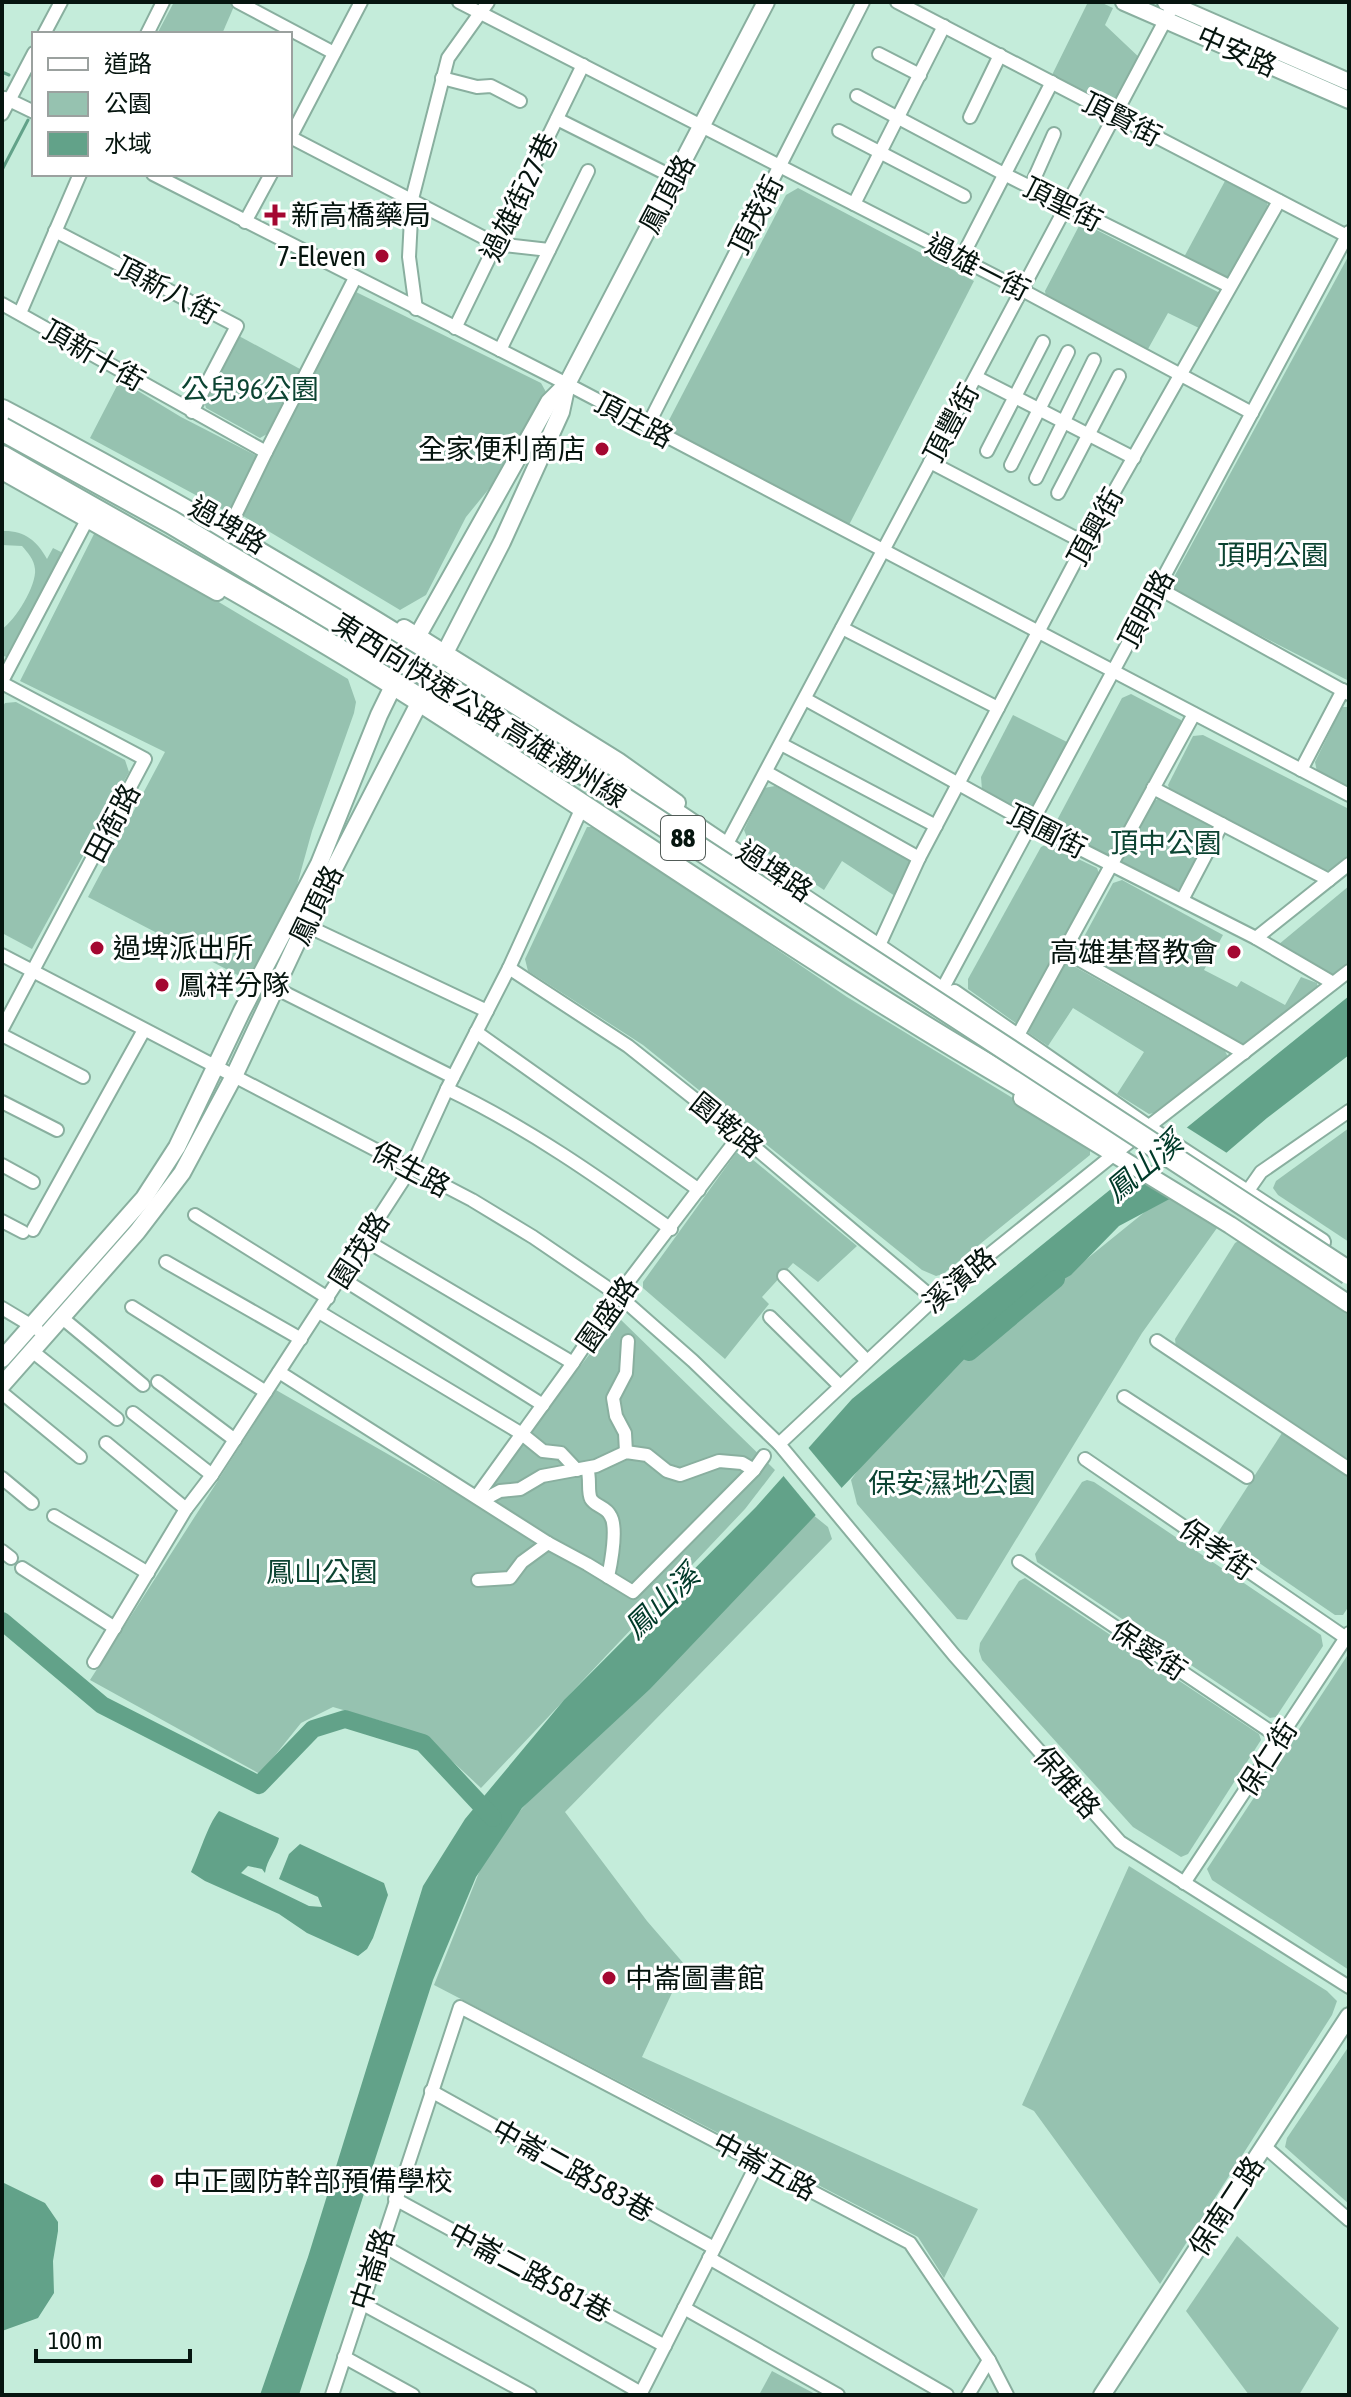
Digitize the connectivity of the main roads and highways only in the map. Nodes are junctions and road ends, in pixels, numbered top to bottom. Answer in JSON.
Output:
{"nodes":[{"id":1,"x":766,"y":2,"type":"edge"},
{"id":2,"x":1124,"y":2,"type":"edge"},
{"id":3,"x":1170,"y":7,"type":"edge"},
{"id":4,"x":1349,"y":82,"type":"edge"},
{"id":5,"x":1349,"y":100,"type":"edge"},
{"id":6,"x":567,"y":384,"type":"junction"},
{"id":7,"x":2,"y":401,"type":"edge"},
{"id":8,"x":2,"y":411,"type":"edge"},
{"id":9,"x":2,"y":429,"type":"edge"},
{"id":10,"x":2,"y":445,"type":"edge"},
{"id":11,"x":2,"y":457,"type":"edge"},
{"id":12,"x":2,"y":471,"type":"edge"},
{"id":13,"x":415,"y":640,"type":"junction"},
{"id":14,"x":442,"y":657,"type":"junction"},
{"id":15,"x":393,"y":687,"type":"junction"},
{"id":16,"x":418,"y":704,"type":"junction"},
{"id":17,"x":1116,"y":1139,"type":"junction"},
{"id":18,"x":1349,"y":1261,"type":"edge"},
{"id":19,"x":1349,"y":1273,"type":"edge"},
{"id":20,"x":1349,"y":1288,"type":"edge"},
{"id":21,"x":1349,"y":1304,"type":"edge"},
{"id":22,"x":2,"y":1359,"type":"edge"},
{"id":23,"x":2,"y":1385,"type":"edge"},
{"id":24,"x":1349,"y":2016,"type":"edge"},
{"id":25,"x":1102,"y":2395,"type":"edge"}],
"edges":[{"from":1,"to":6,"type":"main road","name":"鳳頂路"},
{"from":2,"to":3,"type":"main road","name":"中安路"},
{"from":3,"to":4,"type":"main road","name":"中安路"},
{"from":3,"to":5,"type":"main road","name":"中安路"},
{"from":6,"to":13,"type":"main road","name":"鳳頂路"},
{"from":6,"to":14,"type":"main road","name":"鳳頂路"},
{"from":7,"to":13,"type":"main road","name":"過埤路"},
{"from":8,"to":13,"type":"highway"},
{"from":9,"to":17,"type":"highway","name":"東西向快速公路 高雄潮州線","number":"88","bridge":true},
{"from":10,"to":17,"type":"highway","name":"東西向快速公路 高雄潮州線","number":"88"},
{"from":11,"to":15,"type":"highway"},
{"from":12,"to":15,"type":"main road"},
{"from":13,"to":14,"type":"highway"},
{"from":13,"to":15,"type":"main road","name":"鳳頂路"},
{"from":14,"to":16,"type":"main road","name":"鳳頂路"},
{"from":14,"to":17,"type":"highway","bridge":true},
{"from":14,"to":18,"type":"main road","name":"過埤路"},
{"from":15,"to":16,"type":"highway"},
{"from":15,"to":22,"type":"main road","name":"鳳頂路"},
{"from":16,"to":17,"type":"highway"},
{"from":16,"to":17,"type":"main road","name":"過埤路"},
{"from":16,"to":23,"type":"main road","name":"鳳頂路"},
{"from":17,"to":19,"type":"highway","name":"東西向快速公路 高雄潮州線","number":"88","bridge":true},
{"from":17,"to":20,"type":"highway","name":"東西向快速公路 高雄潮州線","number":"88"},
{"from":17,"to":21,"type":"main road","name":"過埤路"},
{"from":24,"to":25,"type":"main road","name":"保南二路"}]}
